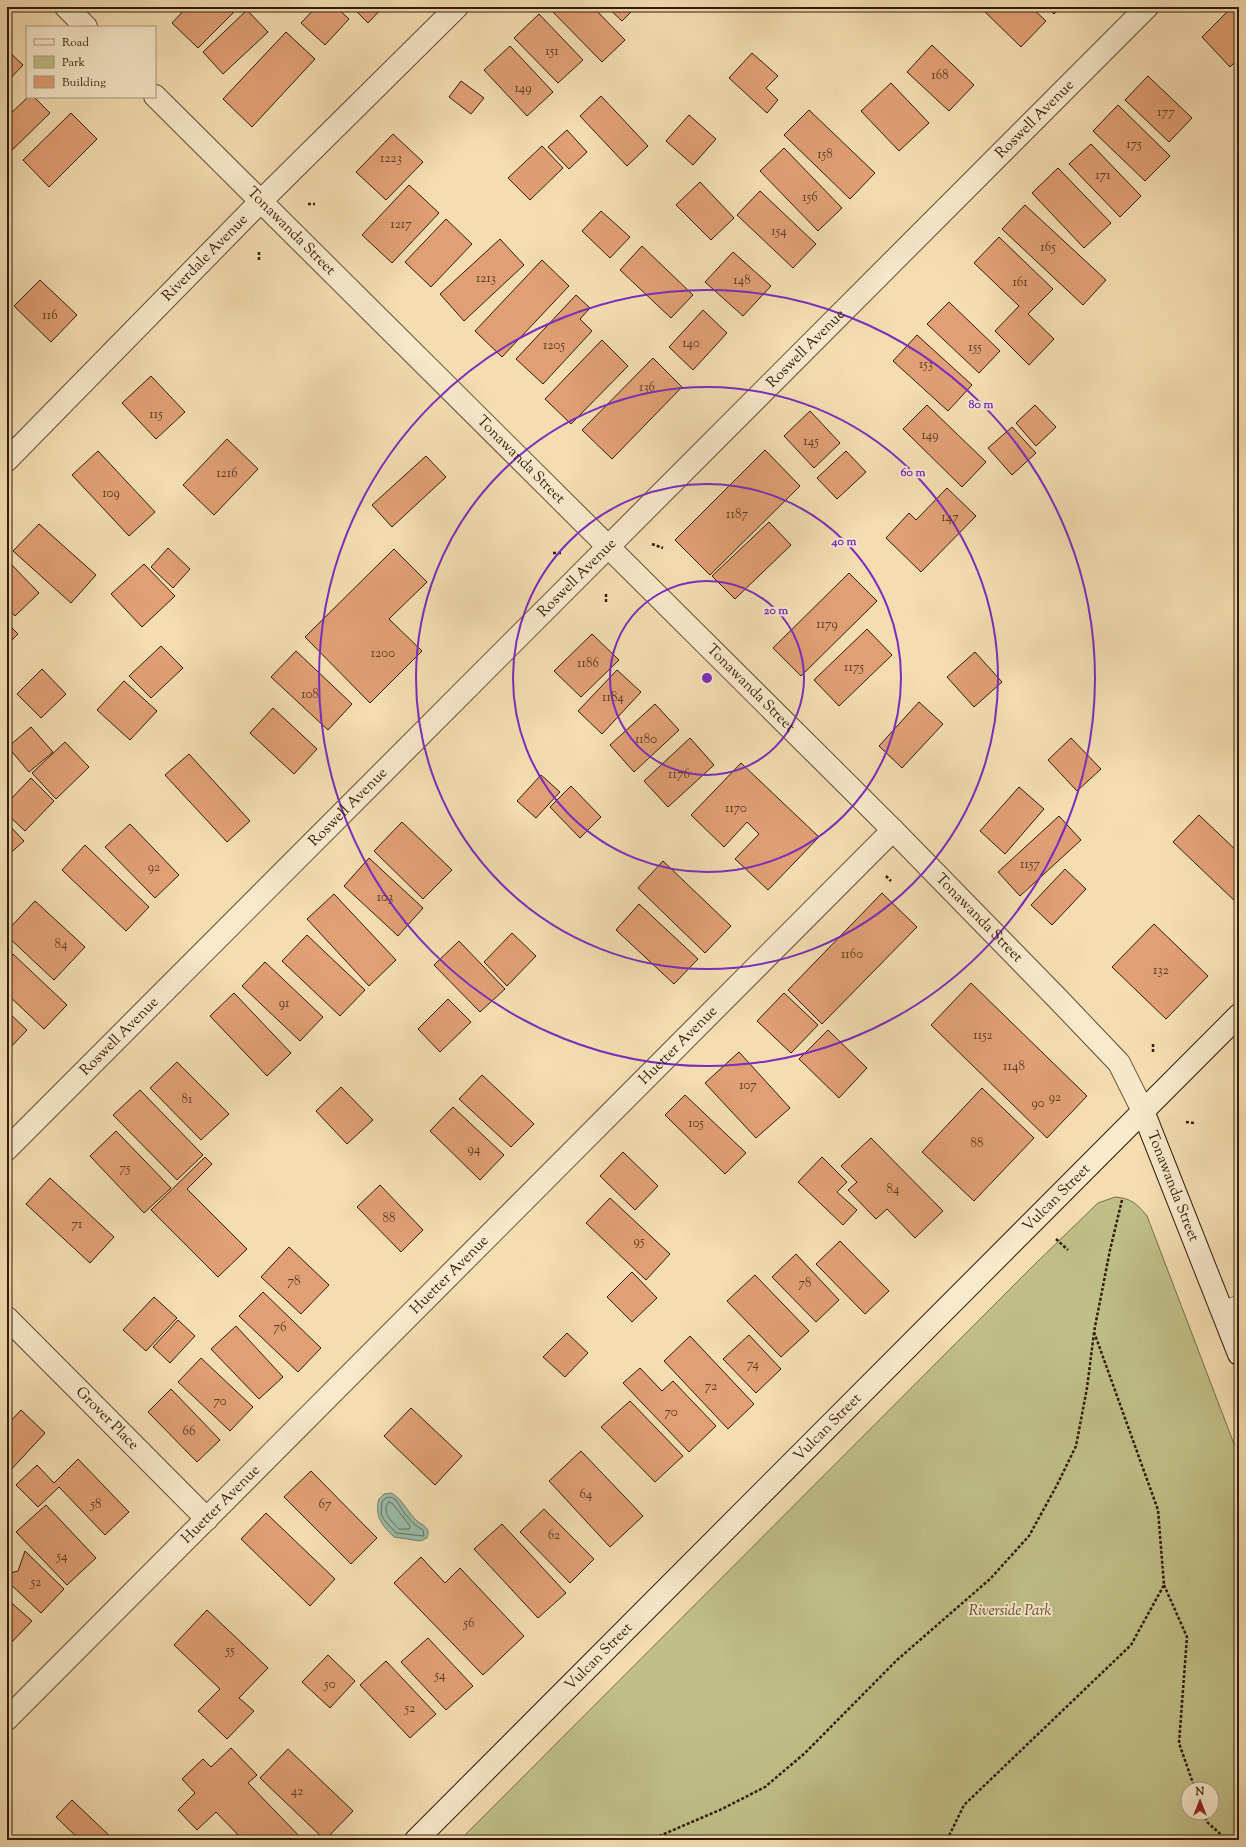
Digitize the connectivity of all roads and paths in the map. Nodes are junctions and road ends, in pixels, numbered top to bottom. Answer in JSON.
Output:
{"nodes":[{"id":1,"x":66,"y":7,"type":"edge"},
{"id":2,"x":457,"y":7,"type":"edge"},
{"id":3,"x":1147,"y":7,"type":"edge"},
{"id":4,"x":85,"y":26,"type":"edge"},
{"id":5,"x":156,"y":97,"type":"edge"},
{"id":6,"x":261,"y":201,"type":"junction"},
{"id":7,"x":308,"y":204,"type":"dead end"},
{"id":8,"x":314,"y":204,"type":"dead end"},
{"id":9,"x":259,"y":252,"type":"dead end"},
{"id":10,"x":259,"y":260,"type":"dead end"},
{"id":11,"x":7,"y":460,"type":"edge"},
{"id":12,"x":652,"y":544,"type":"dead end"},
{"id":13,"x":608,"y":548,"type":"junction"},
{"id":14,"x":663,"y":548,"type":"dead end"},
{"id":15,"x":553,"y":553,"type":"dead end"},
{"id":16,"x":562,"y":553,"type":"dead end"},
{"id":17,"x":606,"y":594,"type":"dead end"},
{"id":18,"x":606,"y":604,"type":"dead end"},
{"id":19,"x":893,"y":830,"type":"junction"},
{"id":20,"x":886,"y":876,"type":"dead end"},
{"id":21,"x":891,"y":881,"type":"dead end"},
{"id":22,"x":1239,"y":1014,"type":"edge"},
{"id":23,"x":1153,"y":1044,"type":"dead end"},
{"id":24,"x":1153,"y":1053,"type":"dead end"},
{"id":25,"x":1143,"y":1111,"type":"junction"},
{"id":26,"x":1186,"y":1122,"type":"dead end"},
{"id":27,"x":1194,"y":1123,"type":"dead end"},
{"id":28,"x":7,"y":1149,"type":"edge"},
{"id":29,"x":1122,"y":1200,"type":"dead end"},
{"id":30,"x":1060,"y":1242,"type":"dead end"},
{"id":31,"x":1068,"y":1250,"type":"dead end"},
{"id":32,"x":1231,"y":1308,"type":"edge"},
{"id":33,"x":7,"y":1318,"type":"edge"},
{"id":34,"x":1094,"y":1332,"type":"junction"},
{"id":35,"x":1239,"y":1354,"type":"edge"},
{"id":36,"x":207,"y":1518,"type":"junction"},
{"id":37,"x":1164,"y":1585,"type":"junction"},
{"id":38,"x":7,"y":1719,"type":"edge"},
{"id":39,"x":1192,"y":1781,"type":"edge"},
{"id":40,"x":1207,"y":1821,"type":"edge"},
{"id":41,"x":416,"y":1840,"type":"edge"},
{"id":42,"x":650,"y":1840,"type":"edge"},
{"id":43,"x":947,"y":1840,"type":"edge"},
{"id":44,"x":1227,"y":1840,"type":"edge"}],
"edges":[{"from":1,"to":4,"type":"street"},
{"from":2,"to":6,"type":"street","name":"Riverdale Avenue"},
{"from":3,"to":13,"type":"street","name":"Roswell Avenue"},
{"from":5,"to":6,"type":"street","name":"Tonawanda Street"},
{"from":6,"to":11,"type":"street","name":"Riverdale Avenue"},
{"from":6,"to":13,"type":"street","name":"Tonawanda Street"},
{"from":7,"to":8,"type":"path"},
{"from":9,"to":10,"type":"path"},
{"from":12,"to":14,"type":"path"},
{"from":13,"to":19,"type":"street","name":"Tonawanda Street"},
{"from":13,"to":28,"type":"street","name":"Roswell Avenue"},
{"from":15,"to":16,"type":"path"},
{"from":17,"to":18,"type":"path"},
{"from":19,"to":25,"type":"street","name":"Tonawanda Street"},
{"from":19,"to":36,"type":"street","name":"Huetter Avenue"},
{"from":20,"to":21,"type":"path"},
{"from":22,"to":25,"type":"street","name":"Vulcan Street"},
{"from":23,"to":24,"type":"path"},
{"from":25,"to":32,"type":"street","name":"Tonawanda Street"},
{"from":25,"to":41,"type":"street","name":"Vulcan Street"},
{"from":26,"to":27,"type":"path"},
{"from":29,"to":34,"type":"path"},
{"from":30,"to":31,"type":"path"},
{"from":32,"to":35,"type":"street","name":"Tonawanda Street"},
{"from":33,"to":36,"type":"street","name":"Grover Place"},
{"from":34,"to":37,"type":"path"},
{"from":34,"to":42,"type":"path"},
{"from":36,"to":38,"type":"street","name":"Huetter Avenue"},
{"from":37,"to":39,"type":"path"},
{"from":37,"to":43,"type":"path"},
{"from":40,"to":44,"type":"path"}]}
